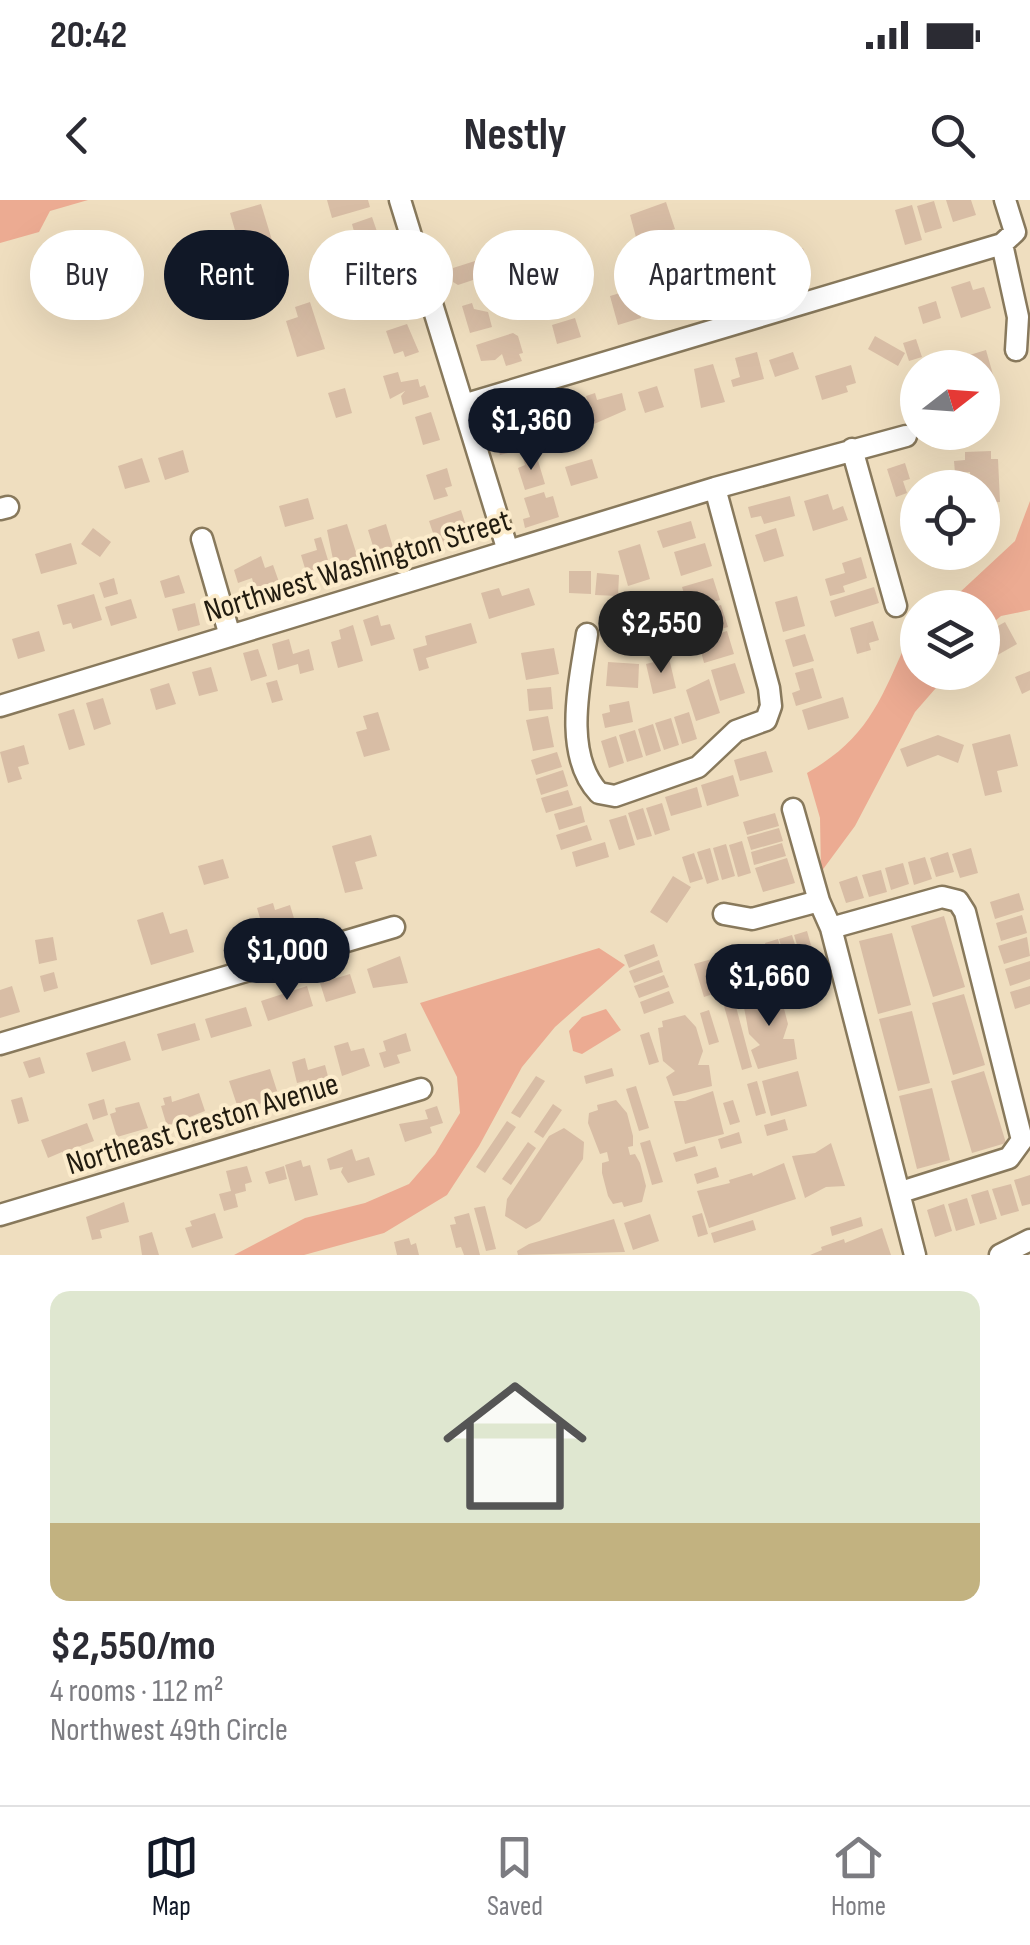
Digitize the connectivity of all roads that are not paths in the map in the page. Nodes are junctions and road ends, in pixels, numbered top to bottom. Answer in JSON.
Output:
{"nodes":[{"id":1,"x":400,"y":200,"type":"edge"},
{"id":2,"x":1006,"y":200,"type":"edge"},
{"id":3,"x":1002,"y":244,"type":"junction"},
{"id":4,"x":1016,"y":350,"type":"dead end"},
{"id":5,"x":463,"y":405,"type":"junction"},
{"id":6,"x":900,"y":437,"type":"edge"},
{"id":7,"x":852,"y":449,"type":"junction"},
{"id":8,"x":715,"y":488,"type":"junction"},
{"id":9,"x":202,"y":539,"type":"dead end"},
{"id":10,"x":508,"y":551,"type":"junction"},
{"id":11,"x":896,"y":606,"type":"dead end"},
{"id":12,"x":587,"y":634,"type":"dead end"},
{"id":13,"x":230,"y":636,"type":"junction"},
{"id":14,"x":0,"y":706,"type":"edge"},
{"id":15,"x":794,"y":810,"type":"dead end"},
{"id":16,"x":820,"y":900,"type":"junction"},
{"id":17,"x":724,"y":914,"type":"dead end"},
{"id":18,"x":394,"y":926,"type":"dead end"},
{"id":19,"x":832,"y":928,"type":"junction"},
{"id":20,"x":0,"y":1044,"type":"edge"},
{"id":21,"x":422,"y":1089,"type":"dead end"},
{"id":22,"x":900,"y":1192,"type":"junction"},
{"id":23,"x":0,"y":1215,"type":"edge"},
{"id":24,"x":1030,"y":1240,"type":"edge"},
{"id":25,"x":915,"y":1255,"type":"edge"},
{"id":26,"x":1000,"y":1255,"type":"edge"}],
"edges":[{"from":1,"to":5,"type":"street"},
{"from":2,"to":3,"type":"street"},
{"from":3,"to":4,"type":"street"},
{"from":3,"to":5,"type":"street"},
{"from":5,"to":10,"type":"street"},
{"from":6,"to":7,"type":"street","name":"Northwest Washington Street"},
{"from":7,"to":8,"type":"street","name":"Northwest Washington Street"},
{"from":7,"to":11,"type":"street"},
{"from":8,"to":10,"type":"street","name":"Northwest Washington Street"},
{"from":8,"to":12,"type":"street"},
{"from":9,"to":13,"type":"street"},
{"from":10,"to":13,"type":"street","name":"Northwest Washington Street"},
{"from":13,"to":14,"type":"street","name":"Northwest Washington Street"},
{"from":15,"to":16,"type":"street"},
{"from":16,"to":17,"type":"street"},
{"from":16,"to":19,"type":"street"},
{"from":18,"to":20,"type":"street"},
{"from":19,"to":22,"type":"street"},
{"from":19,"to":22,"type":"street"},
{"from":21,"to":23,"type":"street","name":"Northeast Creston Avenue"},
{"from":22,"to":25,"type":"street"},
{"from":24,"to":26,"type":"street"}]}
